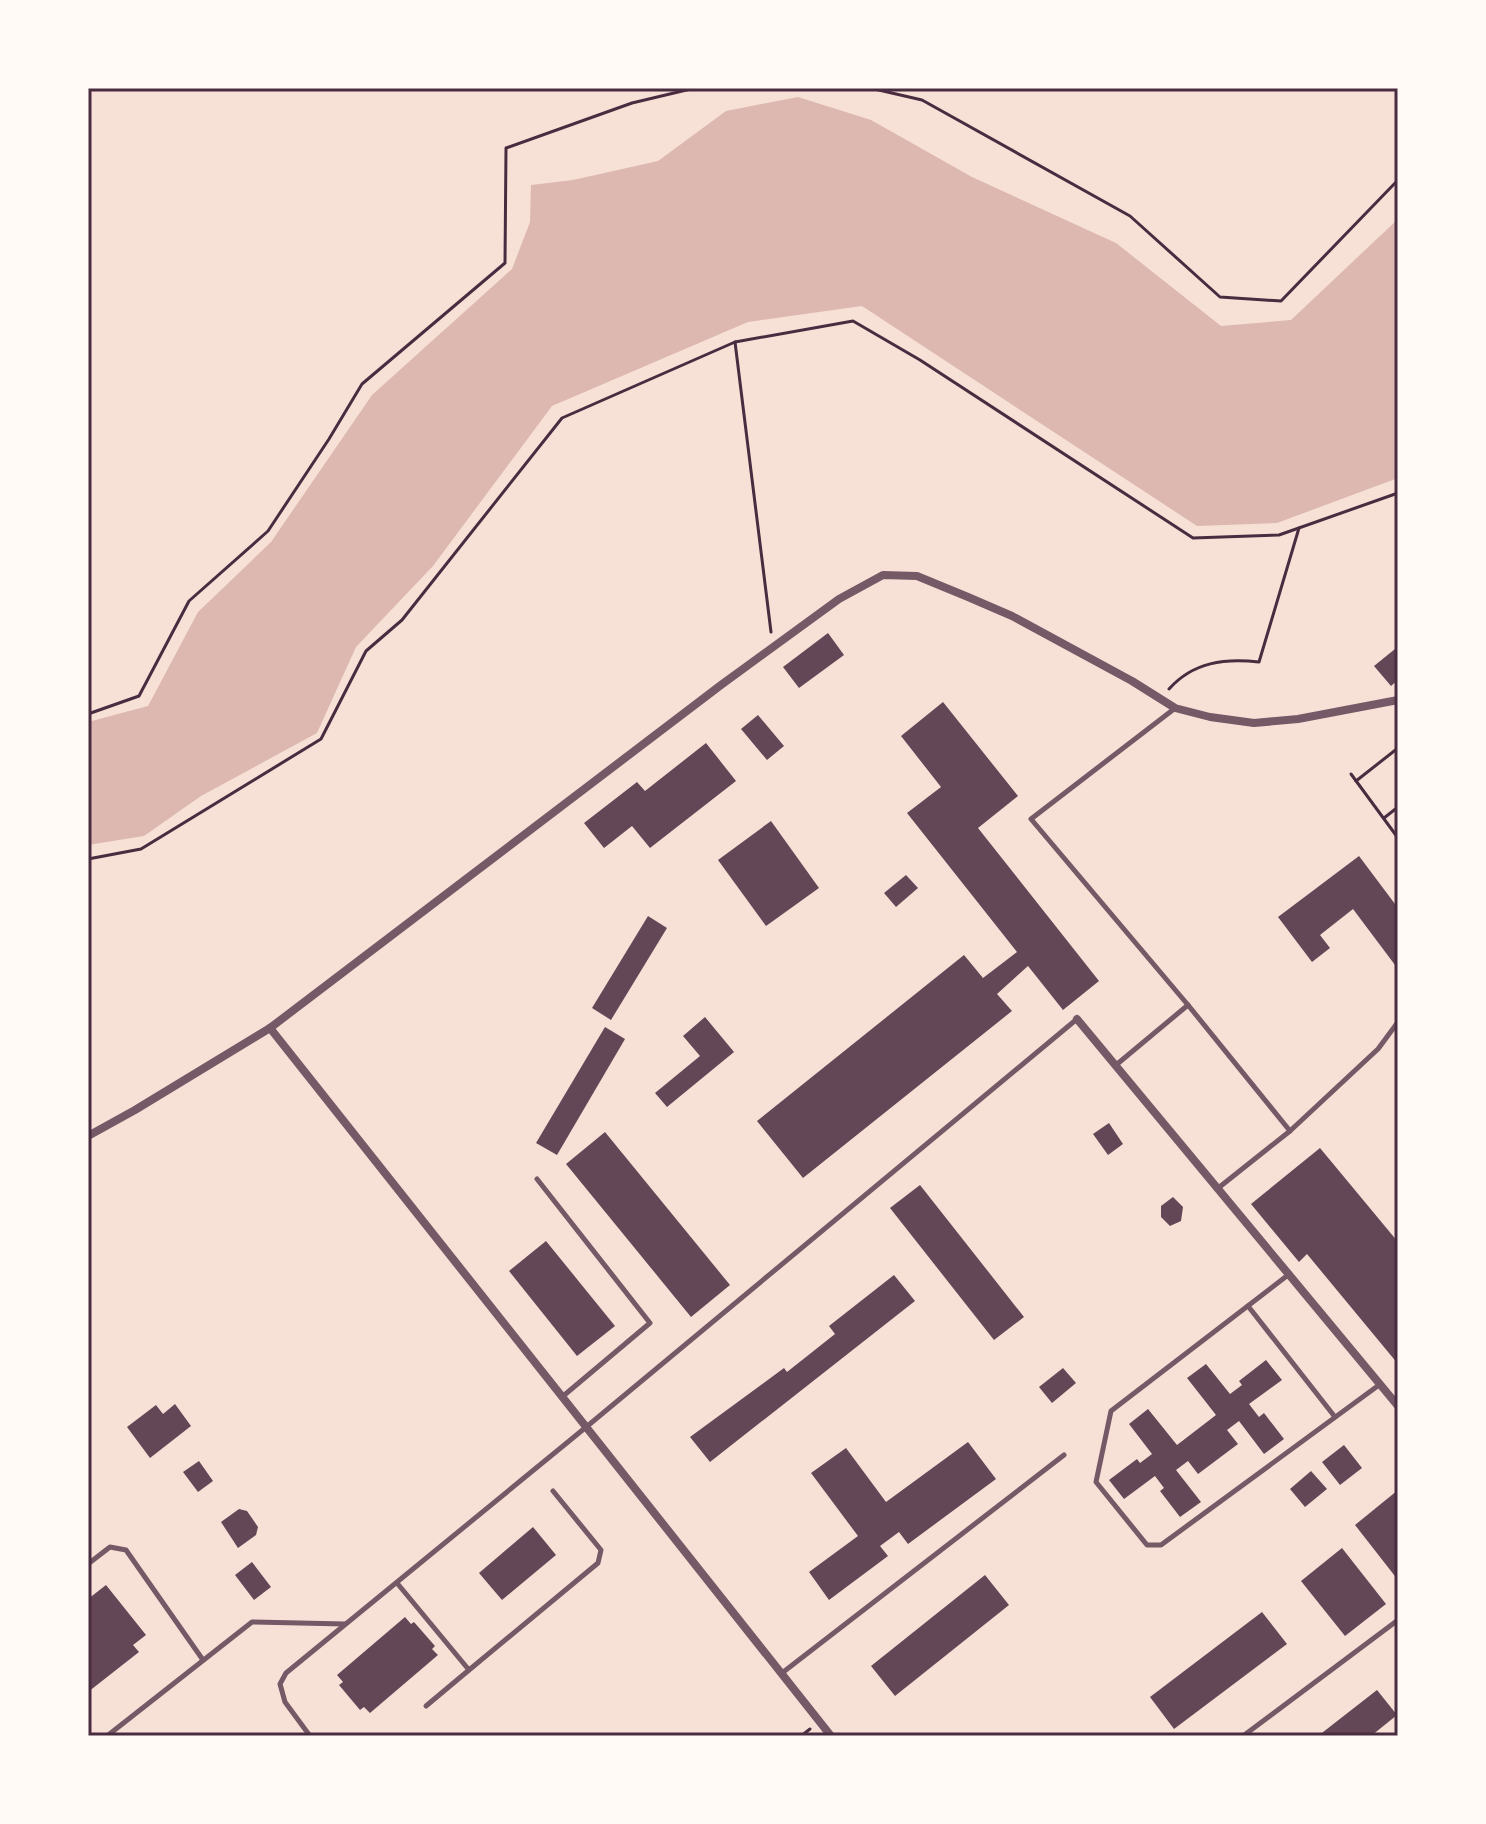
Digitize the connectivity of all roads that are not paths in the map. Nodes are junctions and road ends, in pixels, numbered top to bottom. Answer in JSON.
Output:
{"nodes":[{"id":1,"x":1398,"y":700,"type":"edge"},
{"id":2,"x":1175,"y":708,"type":"junction"},
{"id":3,"x":1188,"y":1005,"type":"junction"},
{"id":4,"x":1077,"y":1019,"type":"joint"},
{"id":5,"x":1398,"y":1022,"type":"edge"},
{"id":6,"x":270,"y":1028,"type":"junction"},
{"id":7,"x":1116,"y":1066,"type":"junction"},
{"id":8,"x":1290,"y":1131,"type":"junction"},
{"id":9,"x":88,"y":1136,"type":"edge"},
{"id":10,"x":537,"y":1179,"type":"dead end"},
{"id":11,"x":1217,"y":1190,"type":"junction"},
{"id":12,"x":1288,"y":1275,"type":"junction"},
{"id":13,"x":1248,"y":1306,"type":"junction"},
{"id":14,"x":1380,"y":1384,"type":"junction"},
{"id":15,"x":561,"y":1397,"type":"junction"},
{"id":16,"x":1398,"y":1406,"type":"edge"},
{"id":17,"x":1335,"y":1417,"type":"junction"},
{"id":18,"x":585,"y":1428,"type":"junction"},
{"id":19,"x":1064,"y":1455,"type":"dead end"},
{"id":20,"x":553,"y":1491,"type":"dead end"},
{"id":21,"x":88,"y":1564,"type":"edge"},
{"id":22,"x":397,"y":1583,"type":"junction"},
{"id":23,"x":1398,"y":1620,"type":"edge"},
{"id":24,"x":346,"y":1624,"type":"junction"},
{"id":25,"x":203,"y":1660,"type":"junction"},
{"id":26,"x":469,"y":1670,"type":"junction"},
{"id":27,"x":781,"y":1674,"type":"junction"},
{"id":28,"x":426,"y":1706,"type":"dead end"},
{"id":29,"x":107,"y":1736,"type":"edge"},
{"id":30,"x":310,"y":1736,"type":"edge"},
{"id":31,"x":831,"y":1736,"type":"edge"},
{"id":32,"x":1243,"y":1736,"type":"edge"}],
"edges":[{"from":1,"to":2,"type":"street"},
{"from":2,"to":3,"type":"lane"},
{"from":2,"to":6,"type":"street"},
{"from":3,"to":7,"type":"lane"},
{"from":3,"to":8,"type":"lane"},
{"from":4,"to":7,"type":"street"},
{"from":4,"to":18,"type":"lane"},
{"from":5,"to":8,"type":"lane"},
{"from":6,"to":9,"type":"street"},
{"from":6,"to":15,"type":"street"},
{"from":7,"to":11,"type":"street"},
{"from":8,"to":11,"type":"lane"},
{"from":10,"to":15,"type":"lane"},
{"from":11,"to":12,"type":"street"},
{"from":12,"to":13,"type":"lane"},
{"from":12,"to":14,"type":"street"},
{"from":13,"to":17,"type":"lane"},
{"from":13,"to":17,"type":"lane"},
{"from":14,"to":16,"type":"street"},
{"from":14,"to":17,"type":"lane"},
{"from":15,"to":18,"type":"street"},
{"from":18,"to":22,"type":"lane"},
{"from":18,"to":27,"type":"street"},
{"from":19,"to":27,"type":"lane"},
{"from":20,"to":26,"type":"lane"},
{"from":21,"to":25,"type":"lane"},
{"from":22,"to":24,"type":"lane"},
{"from":22,"to":26,"type":"lane"},
{"from":23,"to":32,"type":"lane"},
{"from":24,"to":25,"type":"lane"},
{"from":24,"to":30,"type":"lane"},
{"from":25,"to":29,"type":"lane"},
{"from":26,"to":28,"type":"lane"},
{"from":27,"to":31,"type":"street"}]}
